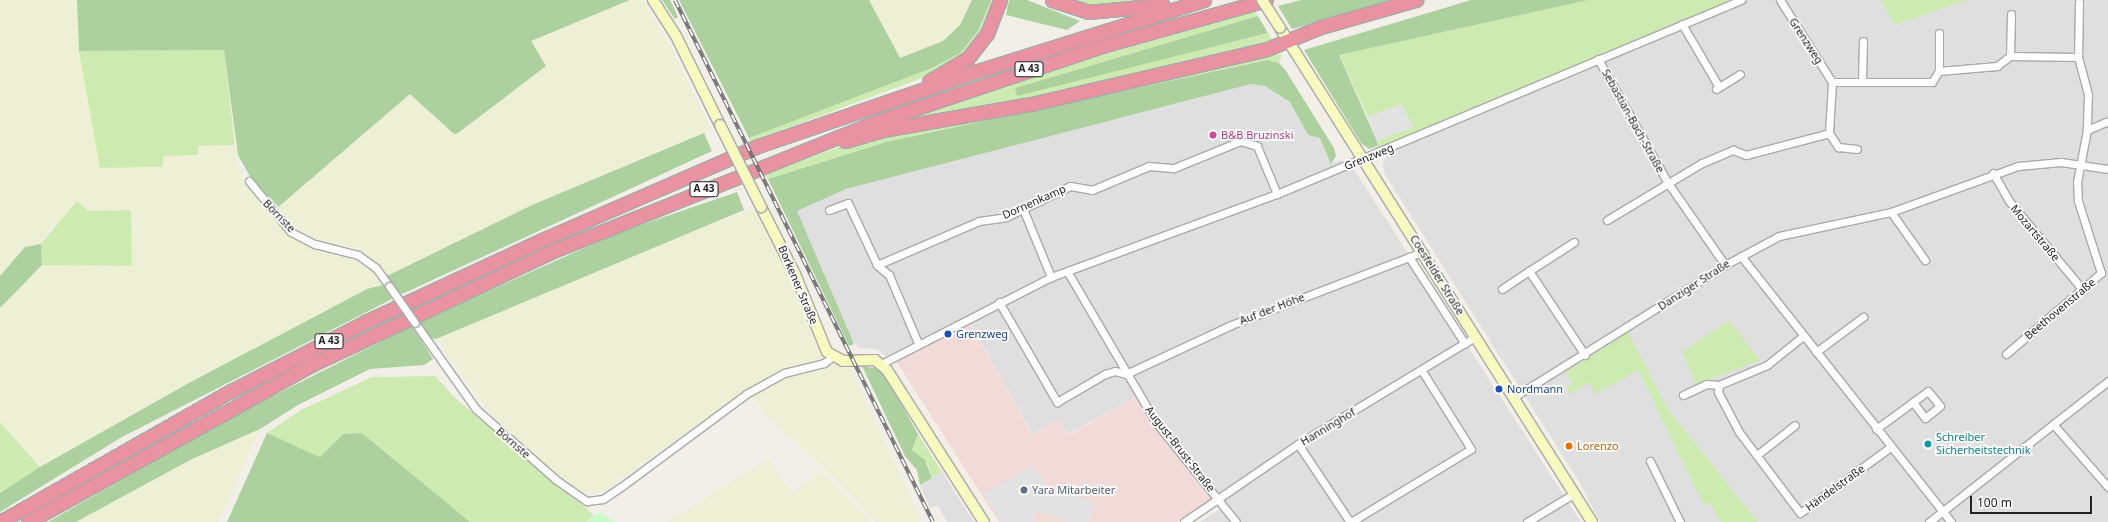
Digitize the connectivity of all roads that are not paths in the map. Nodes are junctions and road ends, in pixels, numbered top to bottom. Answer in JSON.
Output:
{"nodes":[{"id":1,"x":653,"y":0,"type":"edge"},
{"id":2,"x":1000,"y":0,"type":"edge"},
{"id":3,"x":1052,"y":0,"type":"edge"},
{"id":4,"x":1190,"y":0,"type":"edge"},
{"id":5,"x":1204,"y":0,"type":"edge"},
{"id":6,"x":1262,"y":0,"type":"edge"},
{"id":7,"x":1266,"y":0,"type":"edge"},
{"id":8,"x":1416,"y":0,"type":"edge"},
{"id":9,"x":1741,"y":0,"type":"edge"},
{"id":10,"x":1780,"y":0,"type":"edge"},
{"id":11,"x":2079,"y":2,"type":"dead end"},
{"id":12,"x":2011,"y":14,"type":"dead end"},
{"id":13,"x":1682,"y":24,"type":"junction"},
{"id":14,"x":1939,"y":33,"type":"dead end"},
{"id":15,"x":1288,"y":41,"type":"junction"},
{"id":16,"x":1863,"y":41,"type":"dead end"},
{"id":17,"x":2010,"y":56,"type":"junction"},
{"id":18,"x":2078,"y":57,"type":"junction"},
{"id":19,"x":1598,"y":59,"type":"junction"},
{"id":20,"x":1939,"y":71,"type":"junction"},
{"id":21,"x":1740,"y":74,"type":"dead end"},
{"id":22,"x":1862,"y":81,"type":"junction"},
{"id":23,"x":1832,"y":82,"type":"junction"},
{"id":24,"x":882,"y":104,"type":"junction"},
{"id":25,"x":2108,"y":121,"type":"edge"},
{"id":26,"x":2087,"y":130,"type":"junction"},
{"id":27,"x":1829,"y":133,"type":"junction"},
{"id":28,"x":1857,"y":149,"type":"dead end"},
{"id":29,"x":796,"y":151,"type":"junction"},
{"id":30,"x":1362,"y":160,"type":"junction"},
{"id":31,"x":2080,"y":165,"type":"junction"},
{"id":32,"x":2108,"y":169,"type":"edge"},
{"id":33,"x":1993,"y":173,"type":"junction"},
{"id":34,"x":248,"y":181,"type":"dead end"},
{"id":35,"x":1668,"y":183,"type":"junction"},
{"id":36,"x":1277,"y":194,"type":"junction"},
{"id":37,"x":1023,"y":209,"type":"junction"},
{"id":38,"x":829,"y":210,"type":"dead end"},
{"id":39,"x":1891,"y":212,"type":"junction"},
{"id":40,"x":1607,"y":220,"type":"dead end"},
{"id":41,"x":1574,"y":242,"type":"dead end"},
{"id":42,"x":1422,"y":252,"type":"junction"},
{"id":43,"x":1408,"y":256,"type":"junction"},
{"id":44,"x":1740,"y":256,"type":"junction"},
{"id":45,"x":1925,"y":260,"type":"dead end"},
{"id":46,"x":877,"y":265,"type":"junction"},
{"id":47,"x":1724,"y":265,"type":"junction"},
{"id":48,"x":1067,"y":271,"type":"junction"},
{"id":49,"x":1529,"y":271,"type":"junction"},
{"id":50,"x":1051,"y":277,"type":"junction"},
{"id":51,"x":1502,"y":289,"type":"dead end"},
{"id":52,"x":2083,"y":290,"type":"junction"},
{"id":53,"x":999,"y":302,"type":"junction"},
{"id":54,"x":1864,"y":317,"type":"dead end"},
{"id":55,"x":1803,"y":336,"type":"junction"},
{"id":56,"x":1475,"y":337,"type":"junction"},
{"id":57,"x":918,"y":343,"type":"junction"},
{"id":58,"x":1465,"y":344,"type":"junction"},
{"id":59,"x":1816,"y":352,"type":"junction"},
{"id":60,"x":2006,"y":354,"type":"dead end"},
{"id":61,"x":1585,"y":355,"type":"junction"},
{"id":62,"x":832,"y":357,"type":"junction"},
{"id":63,"x":881,"y":364,"type":"junction"},
{"id":64,"x":1422,"y":371,"type":"junction"},
{"id":65,"x":1126,"y":374,"type":"junction"},
{"id":66,"x":2108,"y":380,"type":"edge"},
{"id":67,"x":1719,"y":385,"type":"junction"},
{"id":68,"x":1683,"y":395,"type":"dead end"},
{"id":69,"x":1514,"y":397,"type":"junction"},
{"id":70,"x":1913,"y":402,"type":"dead end"},
{"id":71,"x":2053,"y":424,"type":"junction"},
{"id":72,"x":1795,"y":425,"type":"dead end"},
{"id":73,"x":1876,"y":429,"type":"junction"},
{"id":74,"x":1298,"y":444,"type":"junction"},
{"id":75,"x":1889,"y":448,"type":"junction"},
{"id":76,"x":1757,"y":455,"type":"junction"},
{"id":77,"x":1650,"y":460,"type":"dead end"},
{"id":78,"x":2108,"y":488,"type":"edge"},
{"id":79,"x":1575,"y":493,"type":"junction"},
{"id":80,"x":1220,"y":499,"type":"junction"},
{"id":81,"x":1942,"y":512,"type":"junction"},
{"id":82,"x":0,"y":522,"type":"edge"},
{"id":83,"x":28,"y":522,"type":"edge"},
{"id":84,"x":984,"y":522,"type":"edge"},
{"id":85,"x":1184,"y":522,"type":"edge"},
{"id":86,"x":1236,"y":522,"type":"edge"},
{"id":87,"x":1351,"y":522,"type":"edge"},
{"id":88,"x":1527,"y":522,"type":"edge"},
{"id":89,"x":1592,"y":522,"type":"edge"},
{"id":90,"x":1680,"y":522,"type":"edge"},
{"id":91,"x":1929,"y":522,"type":"edge"},
{"id":92,"x":1952,"y":522,"type":"edge"}],
"edges":[{"from":1,"to":62,"type":"street","name":"Borkener Straße","bridge":true},
{"from":2,"to":24,"type":"highway"},
{"from":3,"to":4,"type":"highway"},
{"from":5,"to":24,"type":"highway","number":"A 43"},
{"from":6,"to":15,"type":"street","name":"Coesfelder Straße","bridge":true},
{"from":7,"to":29,"type":"highway","number":"A 43"},
{"from":8,"to":15,"type":"highway"},
{"from":9,"to":13,"type":"street","name":"Grenzweg"},
{"from":10,"to":23,"type":"street","name":"Grenzweg"},
{"from":11,"to":18,"type":"street"},
{"from":12,"to":17,"type":"street"},
{"from":13,"to":19,"type":"street","name":"Grenzweg"},
{"from":13,"to":21,"type":"street"},
{"from":14,"to":20,"type":"street"},
{"from":15,"to":29,"type":"highway"},
{"from":15,"to":30,"type":"street","name":"Coesfelder Straße"},
{"from":16,"to":22,"type":"street"},
{"from":17,"to":18,"type":"street"},
{"from":17,"to":20,"type":"street"},
{"from":18,"to":26,"type":"street"},
{"from":19,"to":30,"type":"street","name":"Grenzweg"},
{"from":19,"to":35,"type":"street","name":"Sebastian-Bach-Straße"},
{"from":20,"to":22,"type":"street"},
{"from":22,"to":23,"type":"street"},
{"from":23,"to":27,"type":"street"},
{"from":24,"to":82,"type":"highway","number":"A 43"},
{"from":25,"to":26,"type":"street"},
{"from":26,"to":31,"type":"street"},
{"from":27,"to":28,"type":"street"},
{"from":27,"to":35,"type":"street"},
{"from":29,"to":83,"type":"highway","number":"A 43"},
{"from":30,"to":36,"type":"street","name":"Grenzweg"},
{"from":30,"to":42,"type":"street","name":"Coesfelder Straße"},
{"from":31,"to":32,"type":"street","name":"Danziger Straße"},
{"from":31,"to":33,"type":"street","name":"Danziger Straße"},
{"from":31,"to":52,"type":"street","name":"Beethovenstraße"},
{"from":33,"to":39,"type":"street","name":"Danziger Straße"},
{"from":33,"to":52,"type":"street","name":"Mozartstraße"},
{"from":34,"to":62,"type":"street","name":"Börnste","bridge":true},
{"from":35,"to":40,"type":"street","name":"Sebastian-Bach-Straße"},
{"from":35,"to":47,"type":"street","name":"Sebastian-Bach-Straße"},
{"from":36,"to":37,"type":"street","name":"Dornenkamp"},
{"from":36,"to":48,"type":"street","name":"Grenzweg"},
{"from":37,"to":46,"type":"street","name":"Dornenkamp"},
{"from":37,"to":50,"type":"street"},
{"from":38,"to":46,"type":"street"},
{"from":39,"to":44,"type":"street","name":"Danziger Straße"},
{"from":39,"to":45,"type":"street"},
{"from":41,"to":49,"type":"street"},
{"from":42,"to":43,"type":"street","name":"Auf der Höhe"},
{"from":42,"to":56,"type":"street","name":"Coesfelder Straße"},
{"from":43,"to":58,"type":"street","name":"Coesfelder Straße"},
{"from":43,"to":65,"type":"street","name":"Auf der Höhe"},
{"from":44,"to":47,"type":"street","name":"Danziger Straße"},
{"from":44,"to":55,"type":"street"},
{"from":46,"to":57,"type":"street"},
{"from":47,"to":61,"type":"street","name":"Danziger Straße"},
{"from":48,"to":50,"type":"street","name":"Grenzweg"},
{"from":48,"to":65,"type":"street","name":"August-Brust-Straße"},
{"from":49,"to":51,"type":"street"},
{"from":49,"to":61,"type":"street"},
{"from":50,"to":53,"type":"street","name":"Grenzweg"},
{"from":52,"to":60,"type":"street","name":"Beethovenstraße"},
{"from":53,"to":57,"type":"street","name":"Grenzweg"},
{"from":53,"to":65,"type":"street"},
{"from":54,"to":59,"type":"street"},
{"from":55,"to":59,"type":"street"},
{"from":55,"to":67,"type":"street"},
{"from":56,"to":58,"type":"street","name":"Hanninghof"},
{"from":56,"to":69,"type":"street","name":"Coesfelder Straße"},
{"from":57,"to":63,"type":"street","name":"Grenzweg"},
{"from":58,"to":64,"type":"street","name":"Hanninghof"},
{"from":59,"to":73,"type":"street"},
{"from":61,"to":69,"type":"street","name":"Danziger Straße"},
{"from":62,"to":63,"type":"street"},
{"from":63,"to":84,"type":"street"},
{"from":64,"to":74,"type":"street","name":"Hanninghof"},
{"from":64,"to":87,"type":"street"},
{"from":65,"to":80,"type":"street","name":"August-Brust-Straße"},
{"from":66,"to":71,"type":"street"},
{"from":67,"to":68,"type":"street"},
{"from":67,"to":76,"type":"street","name":"Händelstraße"},
{"from":69,"to":79,"type":"street","name":"Coesfelder Straße"},
{"from":70,"to":73,"type":"street"},
{"from":71,"to":78,"type":"street"},
{"from":71,"to":81,"type":"street"},
{"from":72,"to":76,"type":"street"},
{"from":73,"to":75,"type":"street"},
{"from":74,"to":80,"type":"street","name":"Hanninghof"},
{"from":74,"to":87,"type":"street"},
{"from":75,"to":76,"type":"street","name":"Händelstraße"},
{"from":75,"to":81,"type":"street"},
{"from":77,"to":90,"type":"street"},
{"from":79,"to":88,"type":"street"},
{"from":79,"to":89,"type":"street","name":"Coesfelder Straße"},
{"from":80,"to":85,"type":"street","name":"Hanninghof"},
{"from":80,"to":86,"type":"street","name":"August-Brust-Straße"},
{"from":81,"to":91,"type":"street"},
{"from":81,"to":92,"type":"street"}]}
